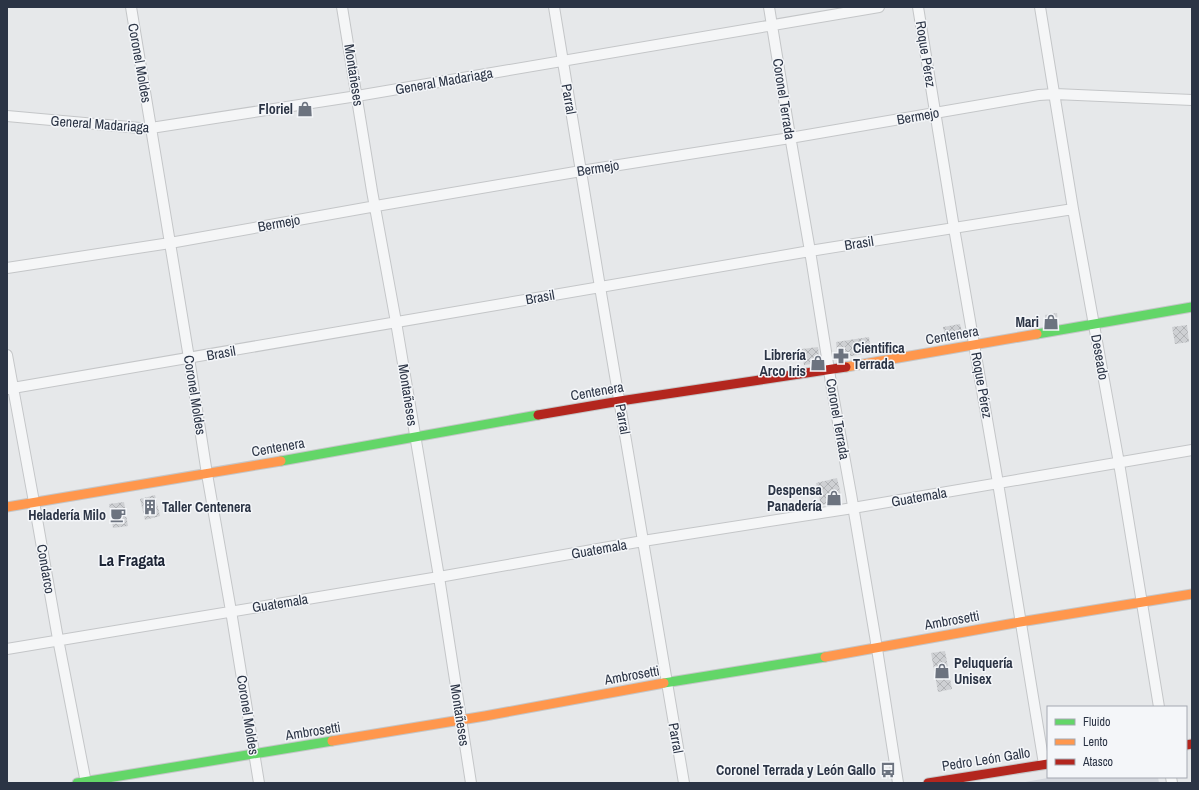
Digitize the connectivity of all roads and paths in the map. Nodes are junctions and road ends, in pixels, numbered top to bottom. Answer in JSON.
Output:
{"nodes":[{"id":1,"x":131,"y":7,"type":"edge"},
{"id":2,"x":342,"y":7,"type":"edge"},
{"id":3,"x":554,"y":7,"type":"edge"},
{"id":4,"x":769,"y":7,"type":"edge"},
{"id":5,"x":879,"y":7,"type":"edge"},
{"id":6,"x":918,"y":7,"type":"edge"},
{"id":7,"x":1040,"y":7,"type":"edge"},
{"id":8,"x":772,"y":25,"type":"junction"},
{"id":9,"x":562,"y":61,"type":"junction"},
{"id":10,"x":1055,"y":94,"type":"junction"},
{"id":11,"x":357,"y":96,"type":"junction"},
{"id":12,"x":1192,"y":100,"type":"edge"},
{"id":13,"x":935,"y":113,"type":"junction"},
{"id":14,"x":7,"y":116,"type":"edge"},
{"id":15,"x":151,"y":128,"type":"junction"},
{"id":16,"x":790,"y":138,"type":"junction"},
{"id":17,"x":581,"y":171,"type":"junction"},
{"id":18,"x":376,"y":206,"type":"junction"},
{"id":19,"x":1073,"y":209,"type":"junction"},
{"id":20,"x":954,"y":228,"type":"junction"},
{"id":21,"x":170,"y":243,"type":"junction"},
{"id":22,"x":810,"y":251,"type":"junction"},
{"id":23,"x":7,"y":268,"type":"edge"},
{"id":24,"x":600,"y":287,"type":"junction"},
{"id":25,"x":1192,"y":307,"type":"edge"},
{"id":26,"x":396,"y":322,"type":"junction"},
{"id":27,"x":1094,"y":324,"type":"junction"},
{"id":28,"x":975,"y":345,"type":"junction"},
{"id":29,"x":7,"y":355,"type":"edge"},
{"id":30,"x":189,"y":358,"type":"junction"},
{"id":31,"x":830,"y":370,"type":"junction"},
{"id":32,"x":10,"y":389,"type":"edge"},
{"id":33,"x":620,"y":401,"type":"junction"},
{"id":34,"x":414,"y":437,"type":"junction"},
{"id":35,"x":1192,"y":450,"type":"edge"},
{"id":36,"x":1119,"y":462,"type":"junction"},
{"id":37,"x":207,"y":474,"type":"junction"},
{"id":38,"x":998,"y":483,"type":"junction"},
{"id":39,"x":34,"y":502,"type":"junction"},
{"id":40,"x":7,"y":507,"type":"edge"},
{"id":41,"x":853,"y":508,"type":"junction"},
{"id":42,"x":643,"y":541,"type":"junction"},
{"id":43,"x":439,"y":577,"type":"junction"},
{"id":44,"x":1192,"y":594,"type":"edge"},
{"id":45,"x":1143,"y":601,"type":"junction"},
{"id":46,"x":231,"y":611,"type":"junction"},
{"id":47,"x":1020,"y":622,"type":"junction"},
{"id":48,"x":58,"y":639,"type":"junction"},
{"id":49,"x":877,"y":648,"type":"junction"},
{"id":50,"x":7,"y":649,"type":"edge"},
{"id":51,"x":666,"y":683,"type":"junction"},
{"id":52,"x":1159,"y":706,"type":"edge"},
{"id":53,"x":460,"y":720,"type":"junction"},
{"id":54,"x":254,"y":755,"type":"junction"},
{"id":55,"x":1046,"y":764,"type":"edge"},
{"id":56,"x":83,"y":782,"type":"edge"},
{"id":57,"x":259,"y":783,"type":"edge"},
{"id":58,"x":471,"y":783,"type":"edge"},
{"id":59,"x":684,"y":783,"type":"edge"},
{"id":60,"x":898,"y":783,"type":"edge"},
{"id":61,"x":928,"y":783,"type":"edge"}],
"edges":[{"from":1,"to":15,"type":"street","name":"Coronel Moldes"},
{"from":2,"to":11,"type":"street","name":"Montañeses"},
{"from":3,"to":9,"type":"street","name":"Parral"},
{"from":4,"to":8,"type":"street","name":"Coronel Terrada"},
{"from":5,"to":8,"type":"street","name":"General Madariaga"},
{"from":6,"to":13,"type":"street","name":"Roque Pérez"},
{"from":7,"to":10,"type":"street","name":"Deseado"},
{"from":8,"to":9,"type":"street","name":"General Madariaga"},
{"from":8,"to":16,"type":"street","name":"Coronel Terrada"},
{"from":9,"to":11,"type":"street","name":"General Madariaga"},
{"from":9,"to":17,"type":"street","name":"Parral"},
{"from":10,"to":12,"type":"street","name":"Bermejo"},
{"from":10,"to":13,"type":"street","name":"Bermejo"},
{"from":10,"to":19,"type":"street","name":"Deseado"},
{"from":11,"to":15,"type":"street","name":"General Madariaga"},
{"from":11,"to":18,"type":"street","name":"Montañeses"},
{"from":13,"to":16,"type":"street","name":"Bermejo"},
{"from":13,"to":20,"type":"street","name":"Roque Pérez"},
{"from":14,"to":15,"type":"street","name":"General Madariaga"},
{"from":15,"to":21,"type":"street","name":"Coronel Moldes"},
{"from":16,"to":17,"type":"street","name":"Bermejo"},
{"from":16,"to":22,"type":"street","name":"Coronel Terrada"},
{"from":17,"to":18,"type":"street","name":"Bermejo"},
{"from":17,"to":24,"type":"street","name":"Parral"},
{"from":18,"to":21,"type":"street","name":"Bermejo"},
{"from":18,"to":26,"type":"street","name":"Montañeses"},
{"from":19,"to":20,"type":"street","name":"Brasil"},
{"from":19,"to":27,"type":"street","name":"Deseado"},
{"from":20,"to":22,"type":"street","name":"Brasil"},
{"from":20,"to":28,"type":"street","name":"Roque Pérez"},
{"from":21,"to":23,"type":"street","name":"Bermejo"},
{"from":21,"to":30,"type":"street","name":"Coronel Moldes"},
{"from":22,"to":24,"type":"street","name":"Brasil"},
{"from":22,"to":31,"type":"street","name":"Coronel Terrada"},
{"from":24,"to":26,"type":"street","name":"Brasil"},
{"from":24,"to":33,"type":"street","name":"Parral"},
{"from":25,"to":27,"type":"street","name":"Centenera"},
{"from":26,"to":30,"type":"street","name":"Brasil"},
{"from":26,"to":34,"type":"street","name":"Montañeses"},
{"from":27,"to":28,"type":"street","name":"Centenera"},
{"from":27,"to":36,"type":"street","name":"Deseado"},
{"from":28,"to":31,"type":"street","name":"Centenera"},
{"from":28,"to":38,"type":"street","name":"Roque Pérez"},
{"from":29,"to":32,"type":"street","name":"Condarco"},
{"from":30,"to":32,"type":"street","name":"Brasil"},
{"from":30,"to":37,"type":"street","name":"Coronel Moldes"},
{"from":31,"to":33,"type":"street","name":"Centenera"},
{"from":31,"to":41,"type":"street","name":"Coronel Terrada"},
{"from":32,"to":39,"type":"street","name":"Condarco"},
{"from":33,"to":34,"type":"street","name":"Centenera"},
{"from":33,"to":42,"type":"street","name":"Parral"},
{"from":34,"to":37,"type":"street","name":"Centenera"},
{"from":34,"to":43,"type":"street","name":"Montañeses"},
{"from":35,"to":36,"type":"street","name":"Guatemala"},
{"from":36,"to":38,"type":"street","name":"Guatemala"},
{"from":36,"to":45,"type":"street","name":"Deseado"},
{"from":37,"to":39,"type":"street","name":"Centenera"},
{"from":37,"to":46,"type":"street","name":"Coronel Moldes"},
{"from":38,"to":41,"type":"street","name":"Guatemala"},
{"from":38,"to":47,"type":"street","name":"Roque Pérez"},
{"from":39,"to":40,"type":"street","name":"Centenera"},
{"from":39,"to":48,"type":"street","name":"Condarco"},
{"from":41,"to":42,"type":"street","name":"Guatemala"},
{"from":41,"to":49,"type":"street","name":"Coronel Terrada"},
{"from":42,"to":43,"type":"street","name":"Guatemala"},
{"from":42,"to":51,"type":"street","name":"Parral"},
{"from":43,"to":46,"type":"street","name":"Guatemala"},
{"from":43,"to":53,"type":"street","name":"Montañeses"},
{"from":44,"to":45,"type":"street","name":"Ambrosetti"},
{"from":45,"to":47,"type":"street","name":"Ambrosetti"},
{"from":45,"to":52,"type":"street","name":"Deseado"},
{"from":46,"to":48,"type":"street","name":"Guatemala"},
{"from":46,"to":54,"type":"street","name":"Coronel Moldes"},
{"from":47,"to":49,"type":"street","name":"Ambrosetti"},
{"from":47,"to":55,"type":"street","name":"Roque Pérez"},
{"from":48,"to":50,"type":"street","name":"Guatemala"},
{"from":48,"to":56,"type":"street","name":"Condarco"},
{"from":49,"to":51,"type":"street","name":"Ambrosetti"},
{"from":49,"to":60,"type":"street","name":"Coronel Terrada"},
{"from":51,"to":53,"type":"street","name":"Ambrosetti"},
{"from":51,"to":59,"type":"street","name":"Parral"},
{"from":53,"to":54,"type":"street","name":"Ambrosetti"},
{"from":53,"to":58,"type":"street","name":"Montañeses"},
{"from":54,"to":56,"type":"street","name":"Ambrosetti"},
{"from":54,"to":57,"type":"street","name":"Coronel Moldes"},
{"from":55,"to":61,"type":"street","name":"Pedro León Gallo"}]}
